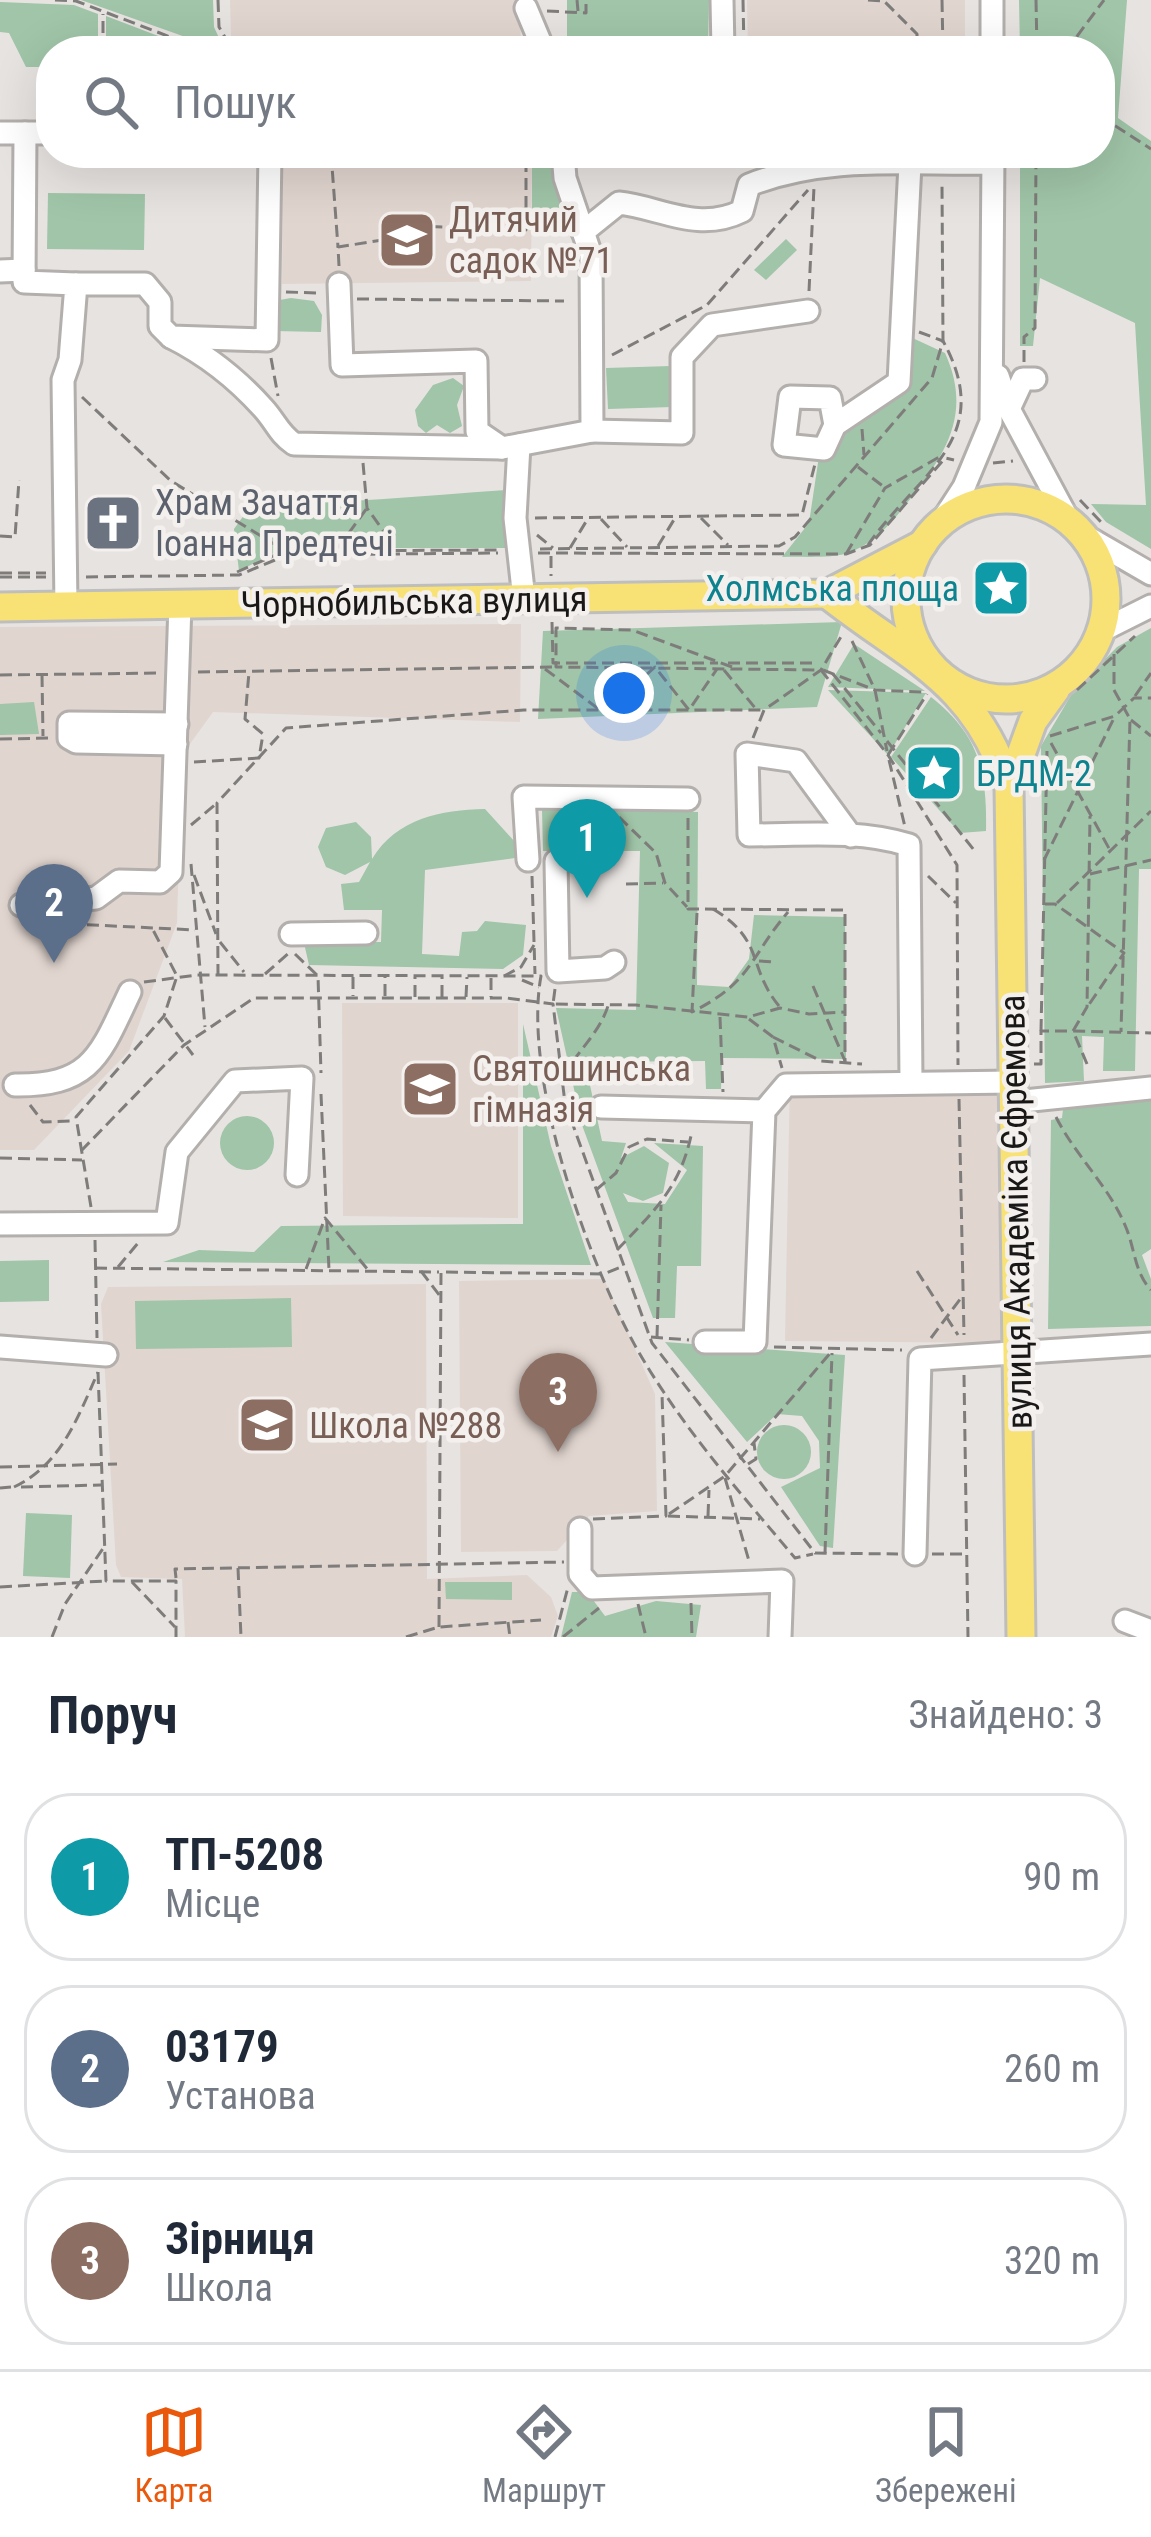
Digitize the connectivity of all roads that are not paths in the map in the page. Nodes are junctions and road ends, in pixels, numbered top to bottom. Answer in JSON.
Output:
{"nodes":[{"id":1,"x":722,"y":0,"type":"edge"},
{"id":2,"x":992,"y":0,"type":"edge"},
{"id":3,"x":526,"y":8,"type":"dead end"},
{"id":4,"x":538,"y":36,"type":"edge"},
{"id":5,"x":723,"y":36,"type":"edge"},
{"id":6,"x":992,"y":36,"type":"edge"},
{"id":7,"x":0,"y":133,"type":"edge"},
{"id":8,"x":26,"y":133,"type":"junction"},
{"id":9,"x":36,"y":133,"type":"edge"},
{"id":10,"x":270,"y":168,"type":"edge"},
{"id":11,"x":567,"y":168,"type":"edge"},
{"id":12,"x":768,"y":168,"type":"edge"},
{"id":13,"x":815,"y":168,"type":"edge"},
{"id":14,"x":910,"y":168,"type":"edge"},
{"id":15,"x":993,"y":168,"type":"edge"},
{"id":16,"x":772,"y":176,"type":"junction"},
{"id":17,"x":580,"y":223,"type":"junction"},
{"id":18,"x":24,"y":270,"type":"junction"},
{"id":19,"x":0,"y":271,"type":"edge"},
{"id":20,"x":76,"y":284,"type":"junction"},
{"id":21,"x":334,"y":292,"type":"road end"},
{"id":22,"x":808,"y":311,"type":"road end"},
{"id":23,"x":171,"y":338,"type":"junction"},
{"id":24,"x":994,"y":365,"type":"junction"},
{"id":25,"x":1035,"y":379,"type":"dead end"},
{"id":26,"x":1009,"y":409,"type":"junction"},
{"id":27,"x":835,"y":425,"type":"dead end"},
{"id":28,"x":592,"y":431,"type":"junction"},
{"id":29,"x":510,"y":447,"type":"junction"},
{"id":30,"x":1076,"y":528,"type":"junction"},
{"id":31,"x":931,"y":534,"type":"junction"},
{"id":32,"x":1151,"y":574,"type":"edge"},
{"id":33,"x":827,"y":594,"type":"junction"},
{"id":34,"x":524,"y":599,"type":"junction"},
{"id":35,"x":180,"y":604,"type":"junction"},
{"id":36,"x":66,"y":606,"type":"junction"},
{"id":37,"x":1151,"y":606,"type":"edge"},
{"id":38,"x":0,"y":607,"type":"edge"},
{"id":39,"x":1108,"y":642,"type":"junction"},
{"id":40,"x":940,"y":675,"type":"junction"},
{"id":41,"x":1068,"y":688,"type":"junction"},
{"id":42,"x":69,"y":732,"type":"road end"},
{"id":43,"x":180,"y":744,"type":"junction"},
{"id":44,"x":1009,"y":787,"type":"junction"},
{"id":45,"x":688,"y":799,"type":"road end"},
{"id":46,"x":851,"y":836,"type":"junction"},
{"id":47,"x":528,"y":860,"type":"road end"},
{"id":48,"x":556,"y":861,"type":"dead end"},
{"id":49,"x":21,"y":905,"type":"dead end"},
{"id":50,"x":366,"y":933,"type":"dead end"},
{"id":51,"x":291,"y":934,"type":"dead end"},
{"id":52,"x":614,"y":962,"type":"dead end"},
{"id":53,"x":136,"y":987,"type":"road end"},
{"id":54,"x":911,"y":1082,"type":"junction"},
{"id":55,"x":1014,"y":1083,"type":"junction"},
{"id":56,"x":15,"y":1084,"type":"road end"},
{"id":57,"x":1151,"y":1088,"type":"edge"},
{"id":58,"x":601,"y":1107,"type":"dead end"},
{"id":59,"x":764,"y":1111,"type":"junction"},
{"id":60,"x":297,"y":1174,"type":"dead end"},
{"id":61,"x":0,"y":1224,"type":"edge"},
{"id":62,"x":705,"y":1342,"type":"road end"},
{"id":63,"x":1151,"y":1344,"type":"edge"},
{"id":64,"x":0,"y":1347,"type":"edge"},
{"id":65,"x":1018,"y":1351,"type":"junction"},
{"id":66,"x":101,"y":1360,"type":"road end"},
{"id":67,"x":580,"y":1529,"type":"road end"},
{"id":68,"x":915,"y":1553,"type":"dead end"},
{"id":69,"x":1124,"y":1621,"type":"dead end"},
{"id":70,"x":1151,"y":1631,"type":"edge"},
{"id":71,"x":780,"y":1637,"type":"edge"},
{"id":72,"x":1021,"y":1637,"type":"edge"}],
"edges":[{"from":1,"to":5,"type":"street"},
{"from":2,"to":6,"type":"street"},
{"from":3,"to":4,"type":"street"},
{"from":7,"to":8,"type":"street"},
{"from":8,"to":9,"type":"street"},
{"from":8,"to":18,"type":"street"},
{"from":10,"to":23,"type":"street"},
{"from":11,"to":17,"type":"street"},
{"from":12,"to":16,"type":"street"},
{"from":13,"to":16,"type":"street"},
{"from":14,"to":27,"type":"street"},
{"from":15,"to":24,"type":"street"},
{"from":16,"to":17,"type":"street"},
{"from":17,"to":28,"type":"street"},
{"from":18,"to":19,"type":"street"},
{"from":18,"to":20,"type":"street"},
{"from":20,"to":23,"type":"street"},
{"from":20,"to":36,"type":"street"},
{"from":21,"to":29,"type":"street"},
{"from":22,"to":28,"type":"street"},
{"from":23,"to":29,"type":"street"},
{"from":24,"to":26,"type":"street"},
{"from":24,"to":31,"type":"street"},
{"from":25,"to":26,"type":"street"},
{"from":26,"to":30,"type":"street"},
{"from":28,"to":29,"type":"street"},
{"from":29,"to":34,"type":"street"},
{"from":30,"to":31,"type":"main road"},
{"from":30,"to":32,"type":"street"},
{"from":30,"to":39,"type":"main road"},
{"from":31,"to":33,"type":"main road","name":"Чорнобильська вулиця"},
{"from":31,"to":40,"type":"main road"},
{"from":33,"to":34,"type":"main road","name":"Чорнобильська вулиця"},
{"from":33,"to":40,"type":"main road"},
{"from":34,"to":35,"type":"main road","name":"Чорнобильська вулиця"},
{"from":35,"to":36,"type":"main road","name":"Чорнобильська вулиця"},
{"from":35,"to":43,"type":"street"},
{"from":36,"to":38,"type":"main road","name":"Чорнобильська вулиця"},
{"from":37,"to":39,"type":"street"},
{"from":39,"to":41,"type":"main road"},
{"from":40,"to":41,"type":"main road"},
{"from":40,"to":44,"type":"main road","name":"вулиця Академіка Єфремова"},
{"from":41,"to":44,"type":"main road","name":"вулиця Академіка Єфремова"},
{"from":42,"to":43,"type":"street"},
{"from":43,"to":49,"type":"street"},
{"from":44,"to":55,"type":"main road","name":"вулиця Академіка Єфремова"},
{"from":45,"to":47,"type":"street"},
{"from":46,"to":46,"type":"street"},
{"from":46,"to":54,"type":"street"},
{"from":48,"to":52,"type":"street"},
{"from":50,"to":51,"type":"street"},
{"from":53,"to":56,"type":"street"},
{"from":54,"to":55,"type":"street"},
{"from":54,"to":59,"type":"street"},
{"from":55,"to":57,"type":"street"},
{"from":55,"to":65,"type":"main road","name":"вулиця Академіка Єфремова"},
{"from":58,"to":59,"type":"street"},
{"from":59,"to":62,"type":"street"},
{"from":60,"to":61,"type":"street"},
{"from":63,"to":65,"type":"street"},
{"from":64,"to":66,"type":"street"},
{"from":65,"to":68,"type":"street"},
{"from":65,"to":72,"type":"main road","name":"вулиця Академіка Єфремова"},
{"from":67,"to":71,"type":"street"},
{"from":69,"to":70,"type":"street"}]}
